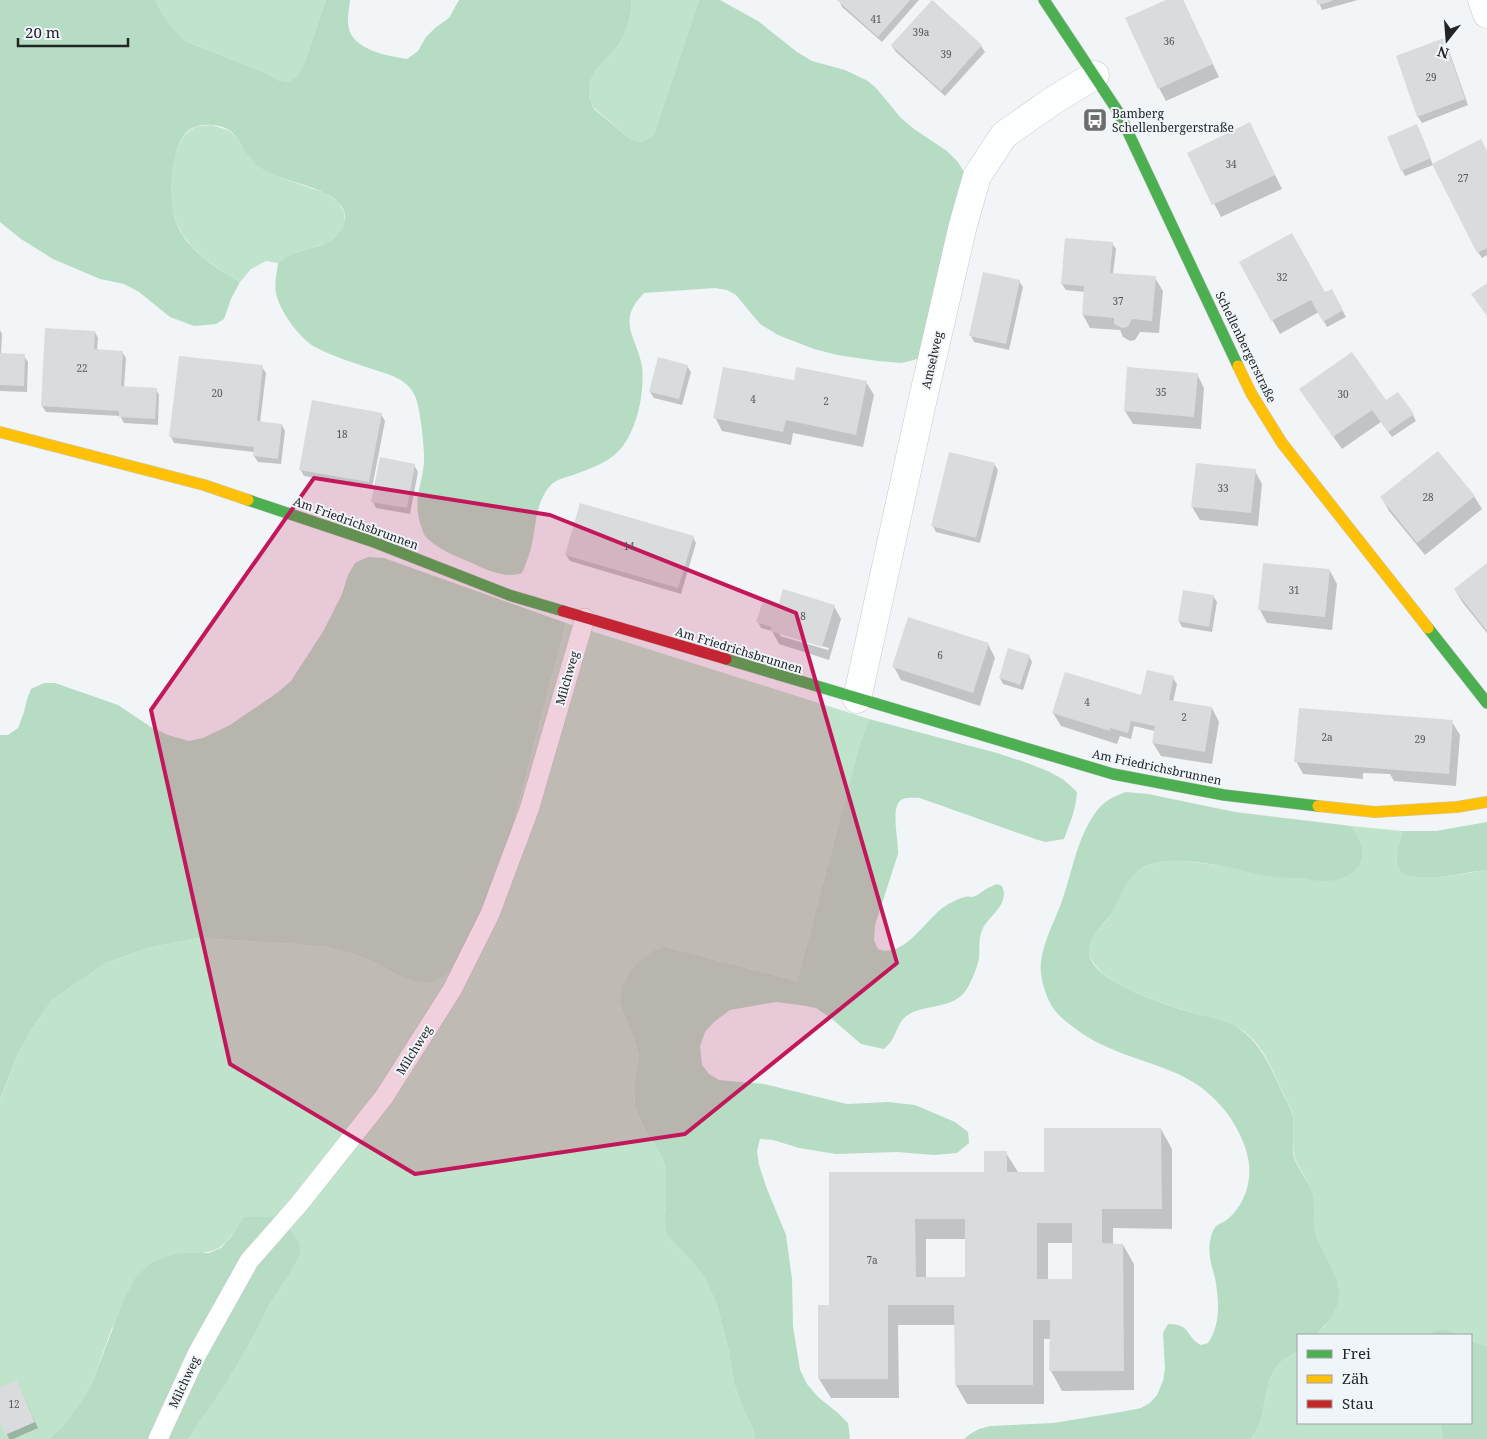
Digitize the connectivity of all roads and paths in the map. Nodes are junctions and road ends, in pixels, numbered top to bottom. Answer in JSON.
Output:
{"nodes":[{"id":1,"x":1482,"y":0,"type":"edge"},
{"id":2,"x":1047,"y":1,"type":"edge"},
{"id":3,"x":1487,"y":14,"type":"edge"},
{"id":4,"x":1095,"y":75,"type":"junction"},
{"id":5,"x":0,"y":432,"type":"edge"},
{"id":6,"x":584,"y":618,"type":"junction"},
{"id":7,"x":857,"y":700,"type":"junction"},
{"id":8,"x":1487,"y":703,"type":"edge"},
{"id":9,"x":1487,"y":802,"type":"edge"},
{"id":10,"x":158,"y":1439,"type":"edge"}],
"edges":[{"from":1,"to":3,"type":"street"},
{"from":2,"to":4,"type":"street","name":"Schellenbergerstraße"},
{"from":4,"to":7,"type":"street","name":"Amselweg"},
{"from":4,"to":8,"type":"street","name":"Schellenbergerstraße"},
{"from":5,"to":6,"type":"street","name":"Am Friedrichsbrunnen"},
{"from":6,"to":7,"type":"street","name":"Am Friedrichsbrunnen"},
{"from":6,"to":10,"type":"lane","name":"Milchweg"},
{"from":7,"to":9,"type":"street","name":"Am Friedrichsbrunnen"}]}
